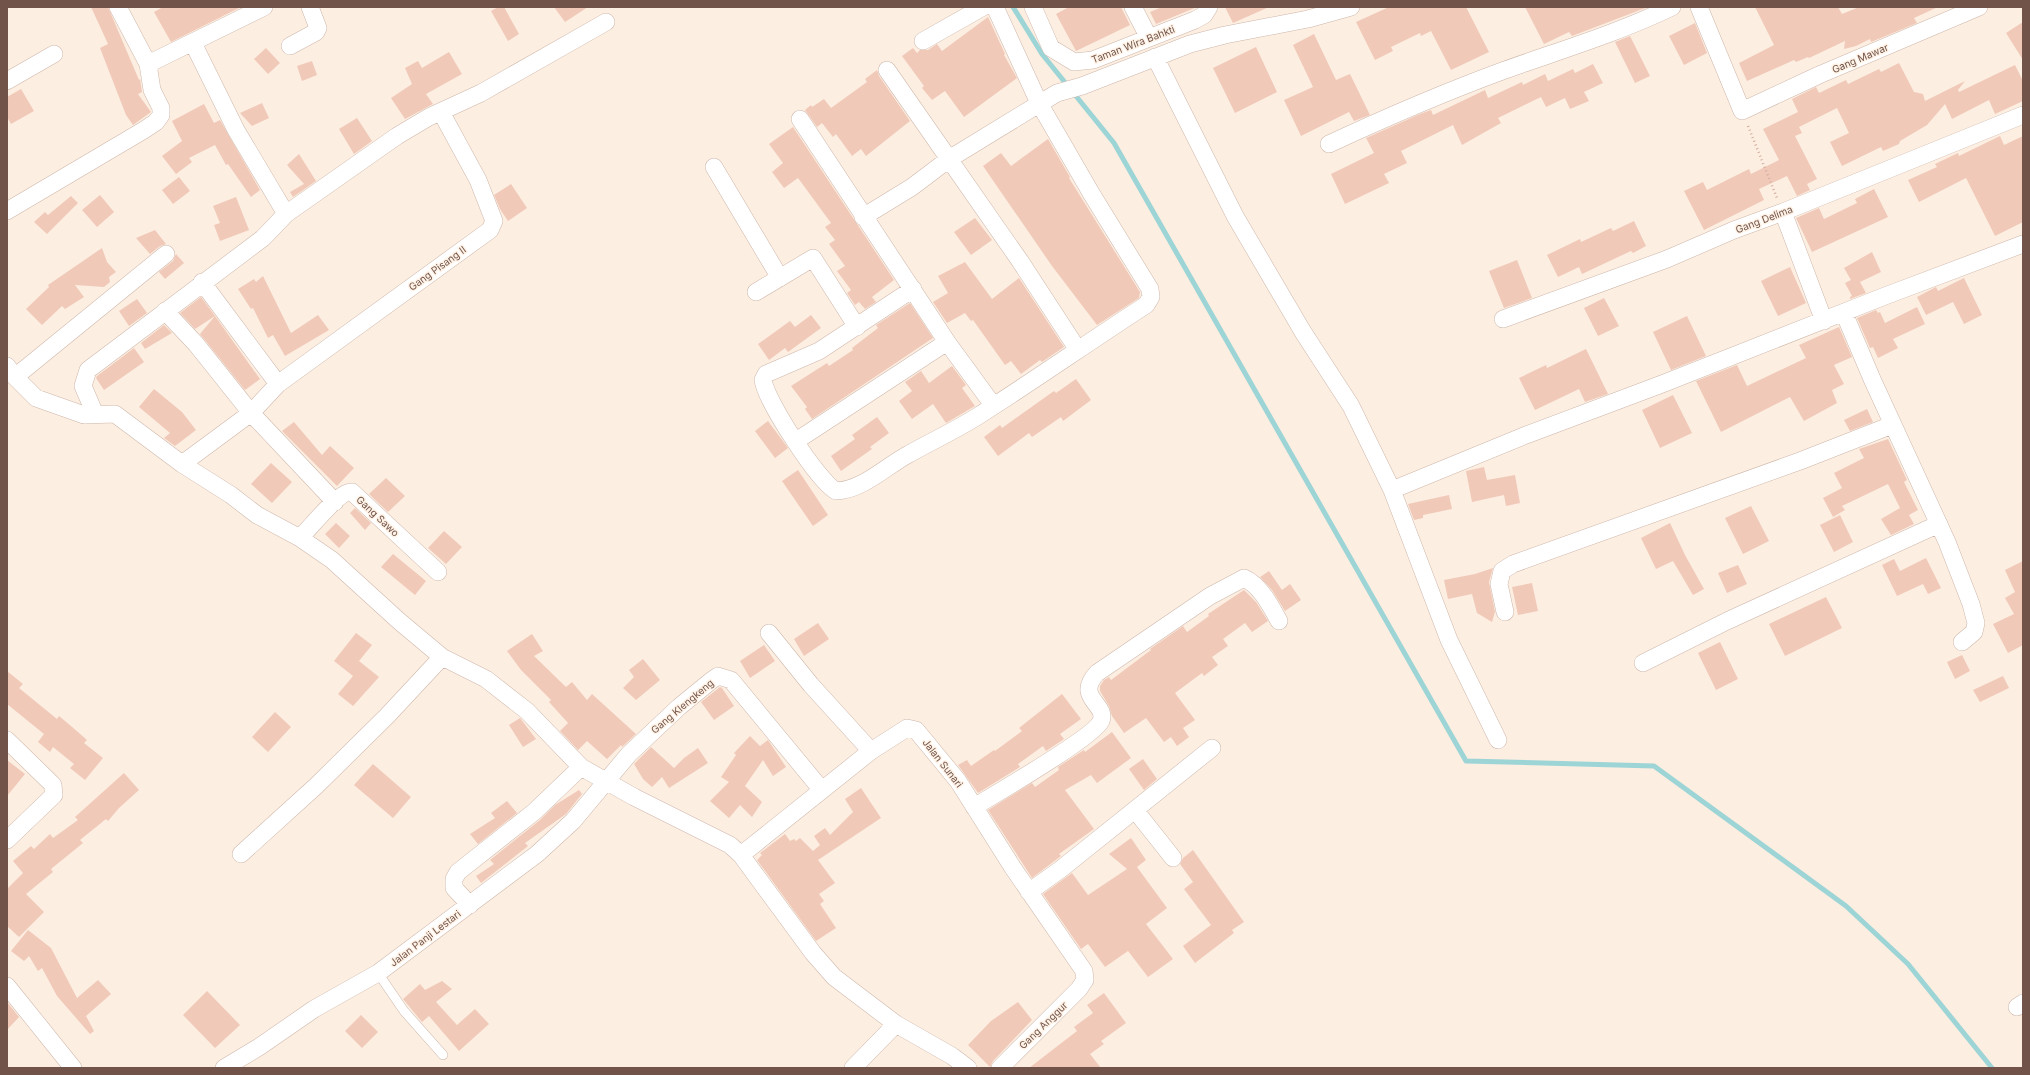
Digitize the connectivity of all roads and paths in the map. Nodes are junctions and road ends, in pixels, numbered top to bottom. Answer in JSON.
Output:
{"nodes":[{"id":1,"x":118,"y":7,"type":"edge"},
{"id":2,"x":264,"y":7,"type":"edge"},
{"id":3,"x":310,"y":7,"type":"edge"},
{"id":4,"x":983,"y":7,"type":"edge"},
{"id":5,"x":995,"y":7,"type":"edge"},
{"id":6,"x":1034,"y":7,"type":"edge"},
{"id":7,"x":1133,"y":7,"type":"edge"},
{"id":8,"x":1209,"y":7,"type":"edge"},
{"id":9,"x":1350,"y":7,"type":"edge"},
{"id":10,"x":1672,"y":7,"type":"edge"},
{"id":11,"x":1699,"y":7,"type":"edge"},
{"id":12,"x":1979,"y":7,"type":"edge"},
{"id":13,"x":606,"y":22,"type":"dead end"},
{"id":14,"x":1149,"y":38,"type":"junction"},
{"id":15,"x":923,"y":41,"type":"dead end"},
{"id":16,"x":193,"y":43,"type":"junction"},
{"id":17,"x":290,"y":46,"type":"dead end"},
{"id":18,"x":54,"y":54,"type":"dead end"},
{"id":19,"x":1155,"y":57,"type":"junction"},
{"id":20,"x":148,"y":64,"type":"junction"},
{"id":21,"x":887,"y":70,"type":"dead end"},
{"id":22,"x":7,"y":81,"type":"edge"},
{"id":23,"x":1039,"y":102,"type":"junction"},
{"id":24,"x":1742,"y":111,"type":"junction"},
{"id":25,"x":441,"y":112,"type":"junction"},
{"id":26,"x":2023,"y":115,"type":"edge"},
{"id":27,"x":800,"y":119,"type":"dead end"},
{"id":28,"x":1329,"y":144,"type":"dead end"},
{"id":29,"x":949,"y":159,"type":"junction"},
{"id":30,"x":714,"y":167,"type":"dead end"},
{"id":31,"x":7,"y":211,"type":"edge"},
{"id":32,"x":1782,"y":212,"type":"junction"},
{"id":33,"x":286,"y":214,"type":"junction"},
{"id":34,"x":863,"y":217,"type":"junction"},
{"id":35,"x":2023,"y":244,"type":"edge"},
{"id":36,"x":166,"y":254,"type":"dead end"},
{"id":37,"x":780,"y":278,"type":"junction"},
{"id":38,"x":202,"y":282,"type":"junction"},
{"id":39,"x":913,"y":289,"type":"junction"},
{"id":40,"x":756,"y":292,"type":"dead end"},
{"id":41,"x":165,"y":311,"type":"junction"},
{"id":42,"x":1844,"y":313,"type":"junction"},
{"id":43,"x":1503,"y":319,"type":"dead end"},
{"id":44,"x":1824,"y":321,"type":"junction"},
{"id":45,"x":856,"y":327,"type":"junction"},
{"id":46,"x":947,"y":342,"type":"junction"},
{"id":47,"x":1078,"y":350,"type":"junction"},
{"id":48,"x":10,"y":372,"type":"edge"},
{"id":49,"x":278,"y":384,"type":"junction"},
{"id":50,"x":993,"y":405,"type":"junction"},
{"id":51,"x":250,"y":413,"type":"junction"},
{"id":52,"x":89,"y":414,"type":"junction"},
{"id":53,"x":1892,"y":425,"type":"junction"},
{"id":54,"x":796,"y":441,"type":"junction"},
{"id":55,"x":182,"y":464,"type":"junction"},
{"id":56,"x":1392,"y":490,"type":"junction"},
{"id":57,"x":335,"y":502,"type":"junction"},
{"id":58,"x":1939,"y":524,"type":"junction"},
{"id":59,"x":300,"y":538,"type":"junction"},
{"id":60,"x":438,"y":572,"type":"dead end"},
{"id":61,"x":1505,"y":612,"type":"dead end"},
{"id":62,"x":1279,"y":621,"type":"dead end"},
{"id":63,"x":769,"y":633,"type":"dead end"},
{"id":64,"x":1962,"y":642,"type":"dead end"},
{"id":65,"x":442,"y":657,"type":"junction"},
{"id":66,"x":1643,"y":663,"type":"dead end"},
{"id":67,"x":7,"y":740,"type":"edge"},
{"id":68,"x":1498,"y":740,"type":"dead end"},
{"id":69,"x":1212,"y":748,"type":"dead end"},
{"id":70,"x":871,"y":751,"type":"junction"},
{"id":71,"x":581,"y":767,"type":"junction"},
{"id":72,"x":606,"y":781,"type":"junction"},
{"id":73,"x":821,"y":789,"type":"junction"},
{"id":74,"x":974,"y":807,"type":"junction"},
{"id":75,"x":1135,"y":810,"type":"junction"},
{"id":76,"x":7,"y":840,"type":"edge"},
{"id":77,"x":241,"y":854,"type":"dead end"},
{"id":78,"x":741,"y":855,"type":"junction"},
{"id":79,"x":1173,"y":858,"type":"dead end"},
{"id":80,"x":1029,"y":892,"type":"junction"},
{"id":81,"x":470,"y":905,"type":"junction"},
{"id":82,"x":378,"y":973,"type":"junction"},
{"id":83,"x":1085,"y":980,"type":"joint"},
{"id":84,"x":7,"y":986,"type":"edge"},
{"id":85,"x":896,"y":1024,"type":"junction"},
{"id":86,"x":443,"y":1055,"type":"dead end"},
{"id":87,"x":73,"y":1068,"type":"edge"},
{"id":88,"x":224,"y":1068,"type":"edge"},
{"id":89,"x":853,"y":1068,"type":"edge"},
{"id":90,"x":968,"y":1068,"type":"edge"},
{"id":91,"x":1000,"y":1068,"type":"edge"}],
"edges":[{"from":1,"to":20,"type":"street"},
{"from":2,"to":16,"type":"street"},
{"from":3,"to":17,"type":"street"},
{"from":4,"to":15,"type":"street"},
{"from":5,"to":23,"type":"street"},
{"from":6,"to":14,"type":"street","name":"Taman Wira Bahkti"},
{"from":7,"to":14,"type":"street"},
{"from":8,"to":14,"type":"street","name":"Taman Wira Bahkti"},
{"from":9,"to":19,"type":"street"},
{"from":10,"to":28,"type":"street"},
{"from":11,"to":24,"type":"street"},
{"from":12,"to":24,"type":"street","name":"Gang Mawar"},
{"from":13,"to":25,"type":"street"},
{"from":16,"to":20,"type":"street"},
{"from":16,"to":33,"type":"street"},
{"from":18,"to":22,"type":"street"},
{"from":19,"to":23,"type":"street"},
{"from":19,"to":56,"type":"street"},
{"from":20,"to":31,"type":"street"},
{"from":21,"to":29,"type":"street"},
{"from":23,"to":29,"type":"street"},
{"from":23,"to":47,"type":"street"},
{"from":24,"to":32,"type":"path"},
{"from":25,"to":33,"type":"street"},
{"from":25,"to":49,"type":"street","name":"Gang Pisang II"},
{"from":26,"to":32,"type":"street","name":"Gang Delima"},
{"from":27,"to":34,"type":"street"},
{"from":29,"to":34,"type":"street"},
{"from":29,"to":47,"type":"street"},
{"from":30,"to":37,"type":"street"},
{"from":32,"to":43,"type":"street","name":"Gang Delima"},
{"from":32,"to":44,"type":"street"},
{"from":33,"to":38,"type":"street"},
{"from":34,"to":39,"type":"street"},
{"from":35,"to":42,"type":"street"},
{"from":36,"to":48,"type":"street"},
{"from":37,"to":40,"type":"street"},
{"from":37,"to":45,"type":"street"},
{"from":38,"to":41,"type":"street"},
{"from":38,"to":49,"type":"street"},
{"from":39,"to":45,"type":"street"},
{"from":39,"to":46,"type":"street"},
{"from":41,"to":51,"type":"street"},
{"from":41,"to":52,"type":"street"},
{"from":42,"to":44,"type":"street"},
{"from":42,"to":53,"type":"street"},
{"from":44,"to":56,"type":"street"},
{"from":45,"to":54,"type":"street"},
{"from":46,"to":50,"type":"street"},
{"from":46,"to":54,"type":"street"},
{"from":47,"to":50,"type":"street"},
{"from":48,"to":52,"type":"street"},
{"from":49,"to":51,"type":"street"},
{"from":50,"to":54,"type":"street"},
{"from":51,"to":55,"type":"street"},
{"from":51,"to":57,"type":"street"},
{"from":52,"to":55,"type":"street"},
{"from":53,"to":58,"type":"street"},
{"from":53,"to":61,"type":"street"},
{"from":55,"to":59,"type":"street"},
{"from":56,"to":68,"type":"street"},
{"from":57,"to":59,"type":"street","name":"Gang Sawo"},
{"from":57,"to":60,"type":"street","name":"Gang Sawo"},
{"from":58,"to":64,"type":"street"},
{"from":58,"to":66,"type":"street"},
{"from":59,"to":65,"type":"street"},
{"from":62,"to":74,"type":"street"},
{"from":63,"to":70,"type":"street"},
{"from":65,"to":71,"type":"street"},
{"from":65,"to":77,"type":"street"},
{"from":67,"to":76,"type":"street"},
{"from":69,"to":75,"type":"street"},
{"from":70,"to":73,"type":"street","name":"Jalan Sunari"},
{"from":70,"to":74,"type":"street","name":"Jalan Sunari"},
{"from":71,"to":72,"type":"street"},
{"from":71,"to":81,"type":"street"},
{"from":72,"to":73,"type":"street","name":"Gang Klengkeng"},
{"from":72,"to":78,"type":"street"},
{"from":72,"to":81,"type":"street","name":"Jalan Panji Lestari"},
{"from":73,"to":78,"type":"street","name":"Jalan Sunari"},
{"from":74,"to":80,"type":"street","name":"Jalan Sunari"},
{"from":75,"to":79,"type":"street"},
{"from":75,"to":80,"type":"street"},
{"from":78,"to":85,"type":"street"},
{"from":80,"to":83,"type":"street","name":"Jalan Sunari"},
{"from":81,"to":82,"type":"street","name":"Jalan Panji Lestari"},
{"from":82,"to":86,"type":"lane"},
{"from":82,"to":88,"type":"street","name":"Jalan Panji Lestari"},
{"from":83,"to":91,"type":"street","name":"Gang Anggur"},
{"from":84,"to":87,"type":"street"},
{"from":85,"to":89,"type":"street"},
{"from":85,"to":90,"type":"street"}]}
